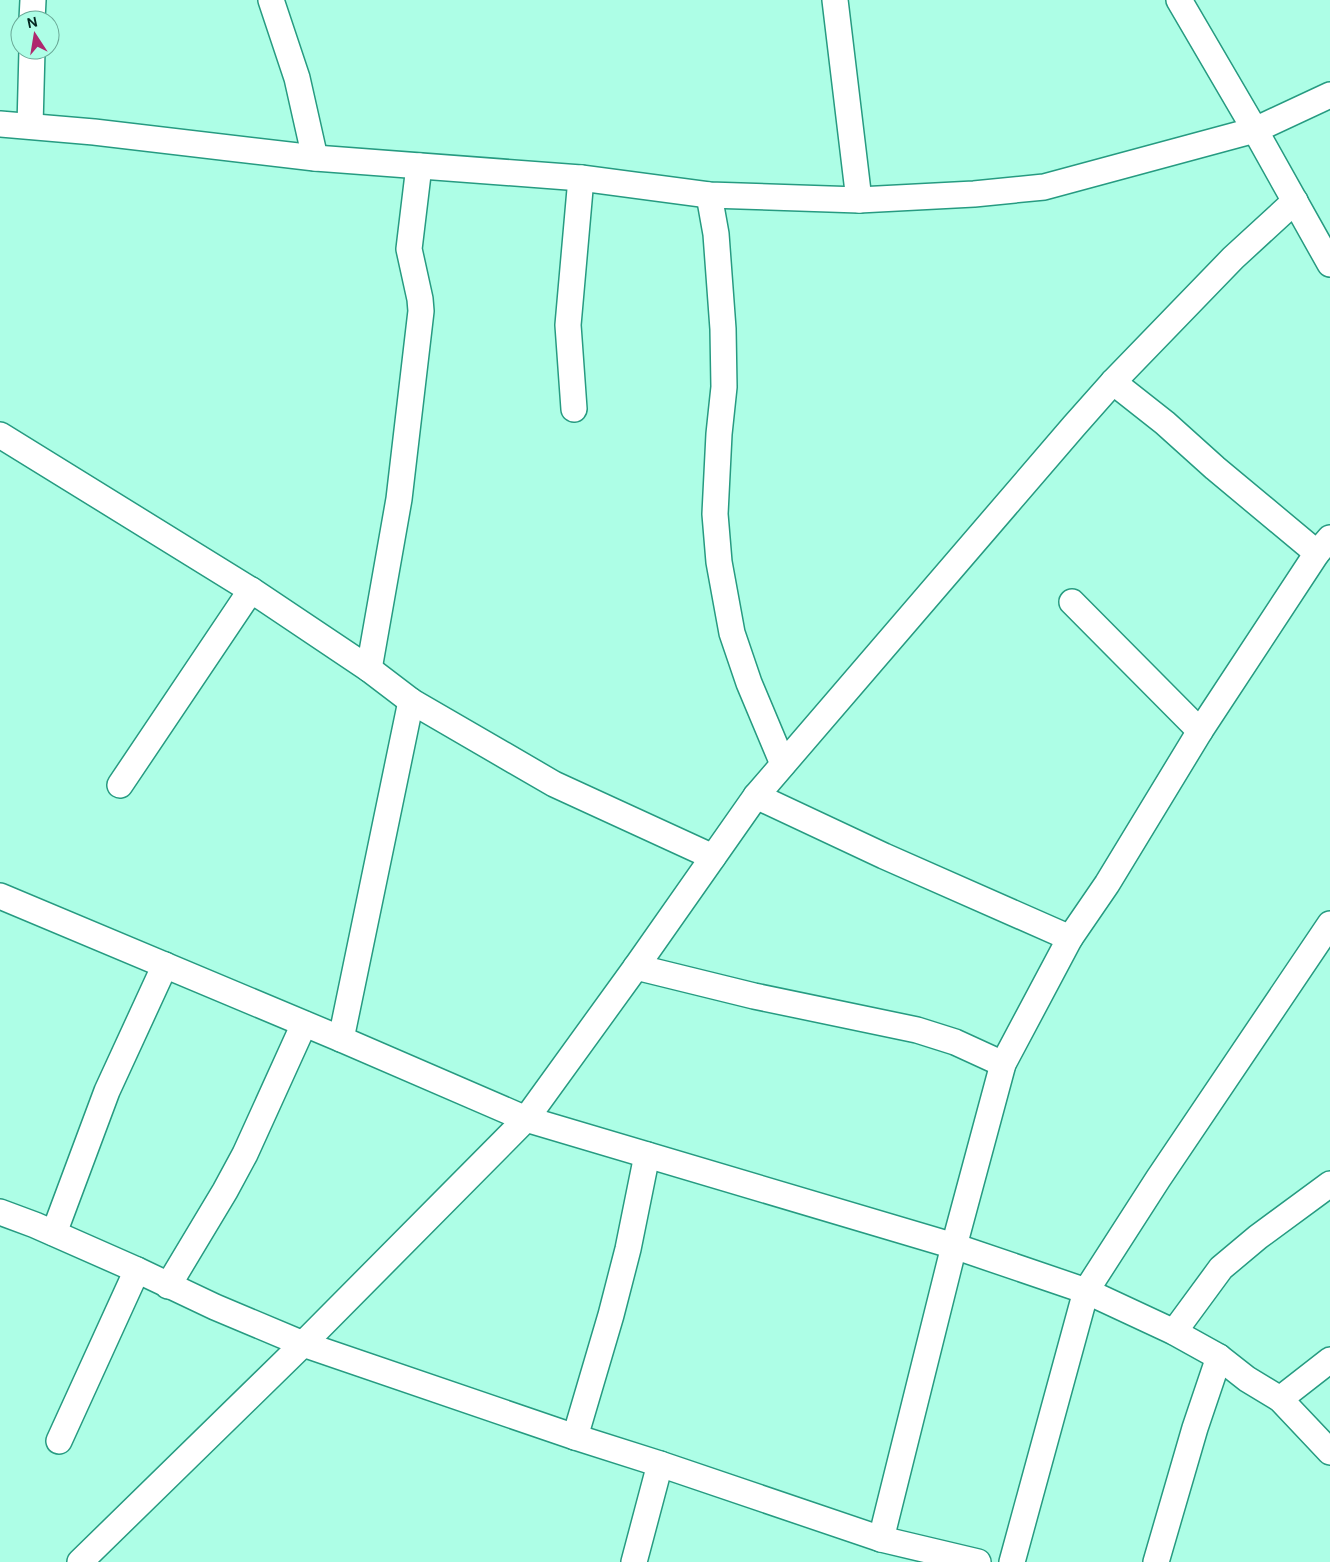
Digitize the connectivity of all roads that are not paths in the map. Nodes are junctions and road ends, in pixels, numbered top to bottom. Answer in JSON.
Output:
{"nodes":[{"id":1,"x":271,"y":0,"type":"edge"},
{"id":2,"x":835,"y":0,"type":"edge"},
{"id":3,"x":1179,"y":0,"type":"edge"},
{"id":4,"x":32,"y":60,"type":"edge"},
{"id":5,"x":1330,"y":95,"type":"edge"},
{"id":6,"x":0,"y":124,"type":"edge"},
{"id":7,"x":30,"y":126,"type":"junction"},
{"id":8,"x":1255,"y":130,"type":"junction"},
{"id":9,"x":315,"y":158,"type":"junction"},
{"id":10,"x":419,"y":166,"type":"junction"},
{"id":11,"x":581,"y":178,"type":"junction"},
{"id":12,"x":709,"y":195,"type":"junction"},
{"id":13,"x":859,"y":200,"type":"junction"},
{"id":14,"x":1295,"y":201,"type":"junction"},
{"id":15,"x":1330,"y":264,"type":"edge"},
{"id":16,"x":1114,"y":382,"type":"junction"},
{"id":17,"x":574,"y":409,"type":"dead end"},
{"id":18,"x":0,"y":435,"type":"edge"},
{"id":19,"x":1324,"y":545,"type":"edge"},
{"id":20,"x":251,"y":590,"type":"junction"},
{"id":21,"x":1072,"y":602,"type":"dead end"},
{"id":22,"x":369,"y":669,"type":"junction"},
{"id":23,"x":411,"y":701,"type":"junction"},
{"id":24,"x":1200,"y":731,"type":"junction"},
{"id":25,"x":783,"y":764,"type":"junction"},
{"id":26,"x":120,"y":785,"type":"dead end"},
{"id":27,"x":756,"y":796,"type":"junction"},
{"id":28,"x":713,"y":857,"type":"junction"},
{"id":29,"x":0,"y":896,"type":"edge"},
{"id":30,"x":1330,"y":924,"type":"edge"},
{"id":31,"x":1070,"y":938,"type":"junction"},
{"id":32,"x":165,"y":965,"type":"junction"},
{"id":33,"x":636,"y":967,"type":"junction"},
{"id":34,"x":304,"y":1024,"type":"junction"},
{"id":35,"x":341,"y":1039,"type":"junction"},
{"id":36,"x":1002,"y":1064,"type":"junction"},
{"id":37,"x":526,"y":1119,"type":"junction"},
{"id":38,"x":646,"y":1155,"type":"junction"},
{"id":39,"x":1330,"y":1184,"type":"edge"},
{"id":40,"x":0,"y":1212,"type":"edge"},
{"id":41,"x":54,"y":1233,"type":"junction"},
{"id":42,"x":954,"y":1246,"type":"junction"},
{"id":43,"x":136,"y":1270,"type":"junction"},
{"id":44,"x":168,"y":1286,"type":"junction"},
{"id":45,"x":1086,"y":1291,"type":"junction"},
{"id":46,"x":1174,"y":1332,"type":"junction"},
{"id":47,"x":303,"y":1344,"type":"junction"},
{"id":48,"x":1219,"y":1357,"type":"junction"},
{"id":49,"x":1330,"y":1360,"type":"edge"},
{"id":50,"x":1280,"y":1399,"type":"junction"},
{"id":51,"x":575,"y":1437,"type":"junction"},
{"id":52,"x":59,"y":1442,"type":"dead end"},
{"id":53,"x":1330,"y":1452,"type":"edge"},
{"id":54,"x":660,"y":1464,"type":"junction"},
{"id":55,"x":881,"y":1539,"type":"junction"},
{"id":56,"x":80,"y":1562,"type":"edge"},
{"id":57,"x":634,"y":1562,"type":"edge"},
{"id":58,"x":978,"y":1562,"type":"edge"},
{"id":59,"x":1012,"y":1562,"type":"edge"},
{"id":60,"x":1156,"y":1562,"type":"edge"}],
"edges":[{"from":1,"to":9,"type":"street"},
{"from":2,"to":13,"type":"street"},
{"from":3,"to":8,"type":"street"},
{"from":4,"to":7,"type":"street"},
{"from":5,"to":8,"type":"street"},
{"from":6,"to":7,"type":"street"},
{"from":7,"to":9,"type":"street"},
{"from":8,"to":13,"type":"street"},
{"from":8,"to":14,"type":"street"},
{"from":9,"to":10,"type":"street"},
{"from":10,"to":11,"type":"street"},
{"from":10,"to":22,"type":"street"},
{"from":11,"to":12,"type":"street"},
{"from":11,"to":17,"type":"street"},
{"from":12,"to":13,"type":"street"},
{"from":12,"to":25,"type":"street"},
{"from":14,"to":15,"type":"street"},
{"from":14,"to":16,"type":"street"},
{"from":16,"to":19,"type":"street"},
{"from":16,"to":25,"type":"street"},
{"from":18,"to":20,"type":"street"},
{"from":19,"to":24,"type":"street"},
{"from":20,"to":22,"type":"street"},
{"from":20,"to":26,"type":"street"},
{"from":21,"to":24,"type":"street"},
{"from":22,"to":23,"type":"street"},
{"from":23,"to":28,"type":"street"},
{"from":23,"to":35,"type":"street"},
{"from":24,"to":31,"type":"street"},
{"from":25,"to":27,"type":"street"},
{"from":27,"to":28,"type":"street"},
{"from":27,"to":31,"type":"street"},
{"from":28,"to":33,"type":"street"},
{"from":29,"to":32,"type":"street"},
{"from":30,"to":45,"type":"street"},
{"from":31,"to":36,"type":"street"},
{"from":32,"to":34,"type":"street"},
{"from":32,"to":41,"type":"street"},
{"from":33,"to":36,"type":"street"},
{"from":33,"to":37,"type":"street"},
{"from":34,"to":35,"type":"street"},
{"from":34,"to":44,"type":"street"},
{"from":35,"to":37,"type":"street"},
{"from":36,"to":42,"type":"street"},
{"from":37,"to":38,"type":"street"},
{"from":37,"to":47,"type":"street"},
{"from":38,"to":42,"type":"street"},
{"from":38,"to":51,"type":"street"},
{"from":39,"to":46,"type":"street"},
{"from":40,"to":41,"type":"street"},
{"from":41,"to":43,"type":"street"},
{"from":42,"to":45,"type":"street"},
{"from":42,"to":55,"type":"street"},
{"from":43,"to":44,"type":"street"},
{"from":43,"to":52,"type":"street"},
{"from":44,"to":47,"type":"street"},
{"from":45,"to":46,"type":"street"},
{"from":45,"to":59,"type":"street"},
{"from":46,"to":48,"type":"street"},
{"from":47,"to":51,"type":"street"},
{"from":47,"to":56,"type":"street"},
{"from":48,"to":50,"type":"street"},
{"from":48,"to":60,"type":"street"},
{"from":49,"to":50,"type":"street"},
{"from":50,"to":53,"type":"street"},
{"from":51,"to":54,"type":"street"},
{"from":54,"to":55,"type":"street"},
{"from":54,"to":57,"type":"street"},
{"from":55,"to":58,"type":"street"}]}
